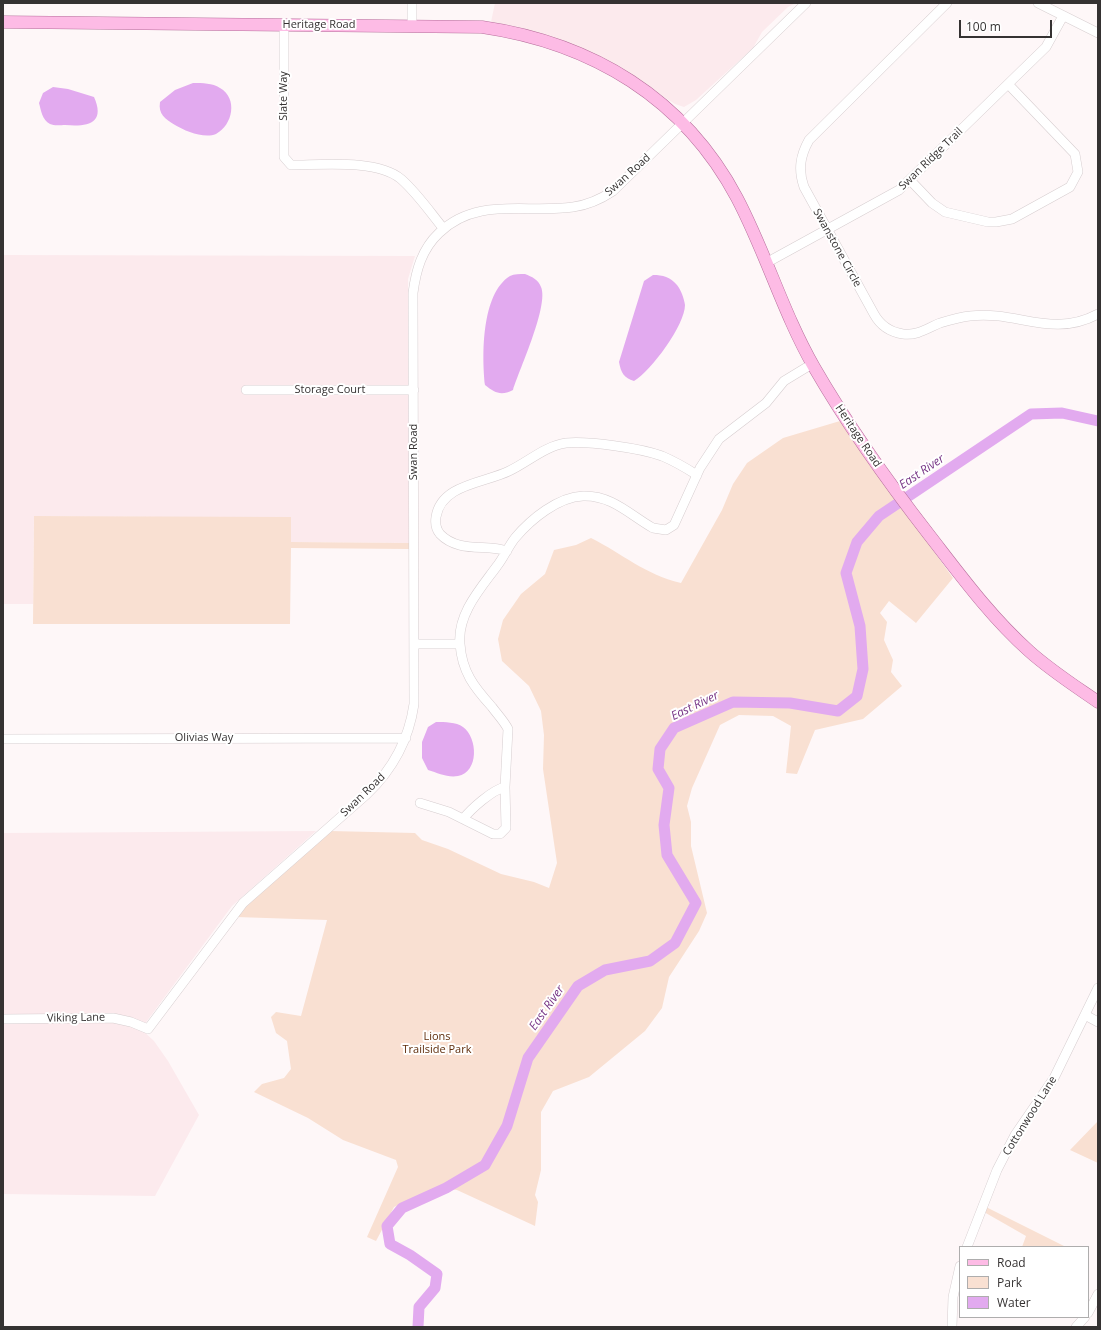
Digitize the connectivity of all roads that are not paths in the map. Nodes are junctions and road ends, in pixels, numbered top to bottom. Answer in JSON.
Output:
{"nodes":[{"id":1,"x":412,"y":3,"type":"edge"},
{"id":2,"x":806,"y":3,"type":"edge"},
{"id":3,"x":947,"y":3,"type":"edge"},
{"id":4,"x":1038,"y":3,"type":"edge"},
{"id":5,"x":1063,"y":16,"type":"junction"},
{"id":6,"x":3,"y":22,"type":"edge"},
{"id":7,"x":284,"y":24,"type":"junction"},
{"id":8,"x":412,"y":25,"type":"junction"},
{"id":9,"x":1098,"y":33,"type":"edge"},
{"id":10,"x":1008,"y":84,"type":"junction"},
{"id":11,"x":682,"y":124,"type":"junction"},
{"id":12,"x":910,"y":180,"type":"junction"},
{"id":13,"x":444,"y":228,"type":"junction"},
{"id":14,"x":828,"y":230,"type":"junction"},
{"id":15,"x":766,"y":263,"type":"junction"},
{"id":16,"x":1098,"y":314,"type":"edge"},
{"id":17,"x":812,"y":364,"type":"junction"},
{"id":18,"x":246,"y":390,"type":"dead end"},
{"id":19,"x":414,"y":390,"type":"junction"},
{"id":20,"x":697,"y":475,"type":"junction"},
{"id":21,"x":507,"y":551,"type":"junction"},
{"id":22,"x":414,"y":644,"type":"junction"},
{"id":23,"x":460,"y":644,"type":"junction"},
{"id":24,"x":1098,"y":702,"type":"edge"},
{"id":25,"x":3,"y":738,"type":"edge"},
{"id":26,"x":406,"y":738,"type":"junction"},
{"id":27,"x":505,"y":787,"type":"junction"},
{"id":28,"x":420,"y":803,"type":"dead end"},
{"id":29,"x":463,"y":819,"type":"junction"},
{"id":30,"x":1098,"y":988,"type":"edge"},
{"id":31,"x":1084,"y":1015,"type":"junction"},
{"id":32,"x":3,"y":1019,"type":"edge"},
{"id":33,"x":1098,"y":1022,"type":"edge"},
{"id":34,"x":148,"y":1029,"type":"joint"},
{"id":35,"x":967,"y":1246,"type":"edge"},
{"id":36,"x":959,"y":1270,"type":"edge"},
{"id":37,"x":1098,"y":1294,"type":"edge"},
{"id":38,"x":1089,"y":1311,"type":"edge"},
{"id":39,"x":1084,"y":1318,"type":"edge"},
{"id":40,"x":952,"y":1327,"type":"edge"},
{"id":41,"x":1076,"y":1327,"type":"edge"}],
"edges":[{"from":1,"to":8,"type":"street"},
{"from":2,"to":11,"type":"street","name":"Swan Road"},
{"from":3,"to":14,"type":"street","name":"Swanstone Circle"},
{"from":4,"to":5,"type":"street"},
{"from":5,"to":9,"type":"street"},
{"from":5,"to":10,"type":"street","name":"Swan Ridge Trail"},
{"from":6,"to":7,"type":"main road","name":"Heritage Road"},
{"from":7,"to":8,"type":"main road","name":"Heritage Road"},
{"from":7,"to":13,"type":"street","name":"Slate Way"},
{"from":8,"to":11,"type":"main road","name":"Heritage Road"},
{"from":10,"to":12,"type":"street","name":"Swan Ridge Trail"},
{"from":10,"to":12,"type":"street"},
{"from":11,"to":13,"type":"street","name":"Swan Road"},
{"from":11,"to":15,"type":"main road","name":"Heritage Road"},
{"from":12,"to":14,"type":"street","name":"Swan Ridge Trail"},
{"from":13,"to":19,"type":"street","name":"Swan Road"},
{"from":14,"to":15,"type":"street","name":"Swan Ridge Trail"},
{"from":14,"to":16,"type":"street","name":"Swanstone Circle"},
{"from":15,"to":17,"type":"main road","name":"Heritage Road"},
{"from":17,"to":20,"type":"street"},
{"from":17,"to":24,"type":"main road","name":"Heritage Road"},
{"from":18,"to":19,"type":"street","name":"Storage Court"},
{"from":19,"to":22,"type":"street","name":"Swan Road"},
{"from":20,"to":21,"type":"street"},
{"from":20,"to":21,"type":"street"},
{"from":21,"to":23,"type":"street"},
{"from":22,"to":23,"type":"street"},
{"from":22,"to":26,"type":"street","name":"Swan Road"},
{"from":23,"to":27,"type":"street"},
{"from":25,"to":26,"type":"street","name":"Olivias Way"},
{"from":26,"to":34,"type":"street","name":"Swan Road"},
{"from":27,"to":29,"type":"street"},
{"from":27,"to":29,"type":"street"},
{"from":28,"to":29,"type":"street"},
{"from":30,"to":31,"type":"street","name":"Cottonwood Lane"},
{"from":31,"to":33,"type":"street"},
{"from":31,"to":35,"type":"street","name":"Cottonwood Lane"},
{"from":32,"to":34,"type":"street","name":"Viking Lane"},
{"from":36,"to":40,"type":"street"},
{"from":37,"to":38,"type":"street"},
{"from":39,"to":41,"type":"street"}]}
